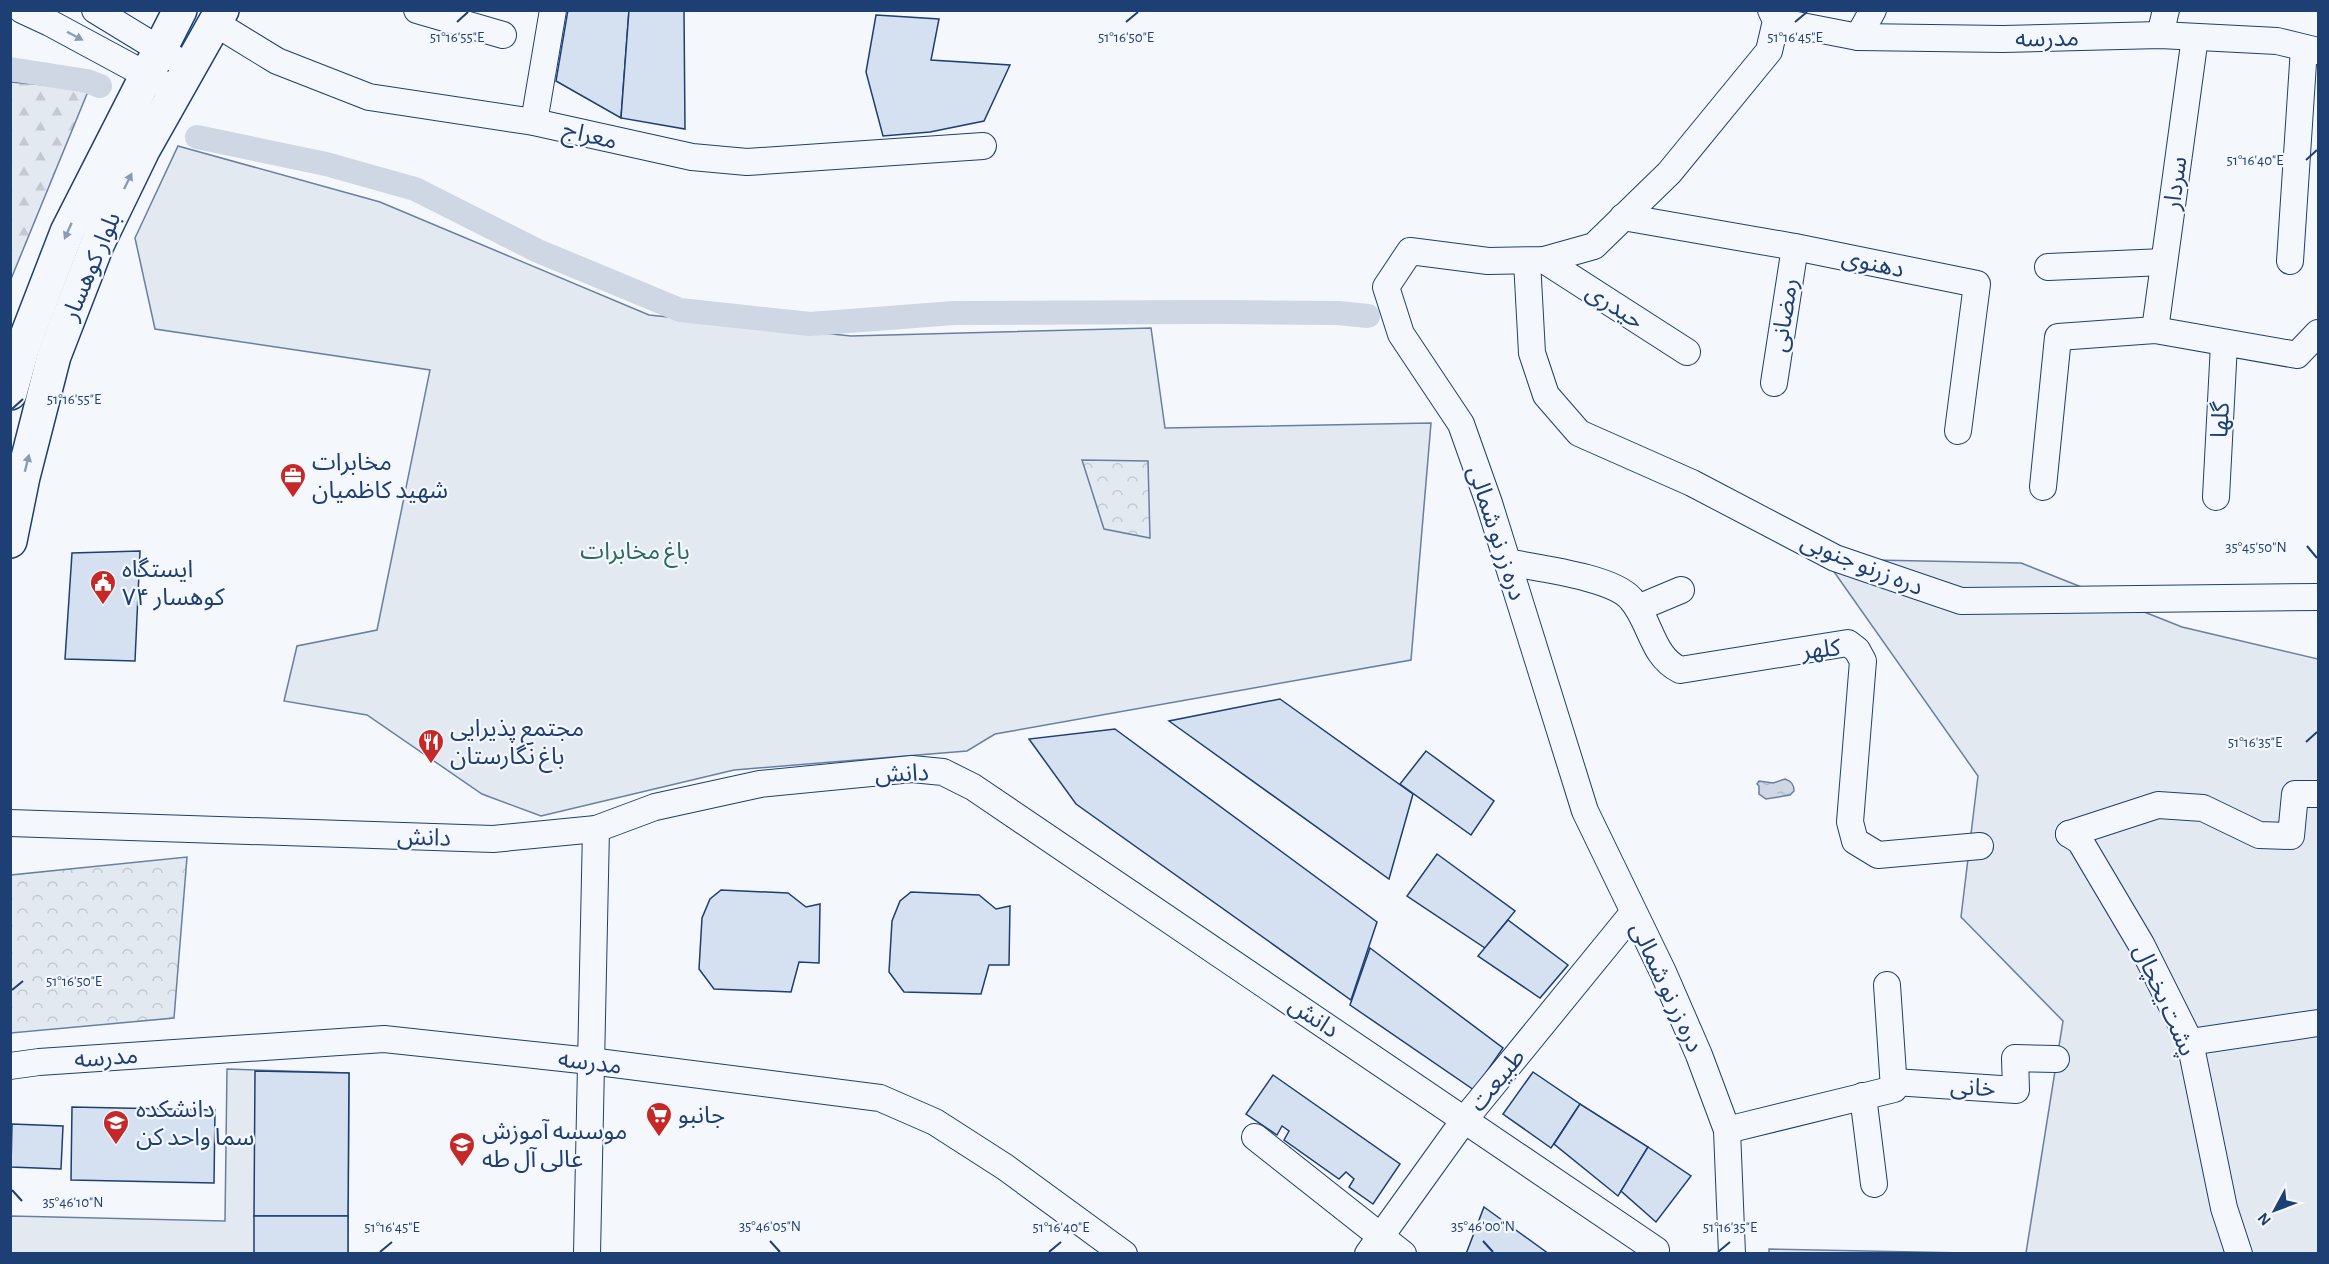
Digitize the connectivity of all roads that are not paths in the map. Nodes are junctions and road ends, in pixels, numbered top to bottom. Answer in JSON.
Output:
{"nodes":[{"id":1,"x":22,"y":10,"type":"edge"},
{"id":2,"x":95,"y":10,"type":"edge"},
{"id":3,"x":180,"y":10,"type":"edge"},
{"id":4,"x":417,"y":10,"type":"edge"},
{"id":5,"x":553,"y":10,"type":"edge"},
{"id":6,"x":1873,"y":10,"type":"edge"},
{"id":7,"x":2166,"y":10,"type":"edge"},
{"id":8,"x":1773,"y":16,"type":"edge"},
{"id":9,"x":219,"y":17,"type":"edge"},
{"id":10,"x":503,"y":35,"type":"dead end"},
{"id":11,"x":2160,"y":35,"type":"junction"},
{"id":12,"x":1858,"y":37,"type":"junction"},
{"id":13,"x":2195,"y":37,"type":"junction"},
{"id":14,"x":2311,"y":50,"type":"edge"},
{"id":15,"x":1769,"y":51,"type":"joint"},
{"id":16,"x":152,"y":62,"type":"junction"},
{"id":17,"x":183,"y":80,"type":"junction"},
{"id":18,"x":534,"y":122,"type":"junction"},
{"id":19,"x":983,"y":146,"type":"dead end"},
{"id":20,"x":1623,"y":217,"type":"junction"},
{"id":21,"x":1795,"y":247,"type":"junction"},
{"id":22,"x":1536,"y":260,"type":"junction"},
{"id":23,"x":2290,"y":261,"type":"dead end"},
{"id":24,"x":2164,"y":262,"type":"junction"},
{"id":25,"x":2048,"y":267,"type":"dead end"},
{"id":26,"x":2155,"y":330,"type":"junction"},
{"id":27,"x":2319,"y":333,"type":"edge"},
{"id":28,"x":2224,"y":344,"type":"junction"},
{"id":29,"x":1687,"y":352,"type":"dead end"},
{"id":30,"x":1774,"y":383,"type":"dead end"},
{"id":31,"x":10,"y":393,"type":"edge"},
{"id":32,"x":1958,"y":431,"type":"dead end"},
{"id":33,"x":2043,"y":487,"type":"dead end"},
{"id":34,"x":2216,"y":497,"type":"dead end"},
{"id":35,"x":10,"y":541,"type":"edge"},
{"id":36,"x":1507,"y":562,"type":"junction"},
{"id":37,"x":1681,"y":590,"type":"dead end"},
{"id":38,"x":2319,"y":597,"type":"edge"},
{"id":39,"x":1638,"y":608,"type":"junction"},
{"id":40,"x":2319,"y":794,"type":"edge"},
{"id":41,"x":10,"y":823,"type":"edge"},
{"id":42,"x":596,"y":829,"type":"junction"},
{"id":43,"x":1980,"y":846,"type":"dead end"},
{"id":44,"x":1633,"y":913,"type":"junction"},
{"id":45,"x":1887,"y":985,"type":"dead end"},
{"id":46,"x":2319,"y":1023,"type":"edge"},
{"id":47,"x":2190,"y":1041,"type":"junction"},
{"id":48,"x":2056,"y":1059,"type":"dead end"},
{"id":49,"x":590,"y":1061,"type":"junction"},
{"id":50,"x":10,"y":1066,"type":"edge"},
{"id":51,"x":1894,"y":1082,"type":"junction"},
{"id":52,"x":1863,"y":1096,"type":"junction"},
{"id":53,"x":1465,"y":1119,"type":"junction"},
{"id":54,"x":1727,"y":1130,"type":"junction"},
{"id":55,"x":1255,"y":1137,"type":"dead end"},
{"id":56,"x":1874,"y":1184,"type":"dead end"},
{"id":57,"x":1375,"y":1245,"type":"edge"},
{"id":58,"x":1656,"y":1250,"type":"dead end"},
{"id":59,"x":587,"y":1254,"type":"edge"},
{"id":60,"x":1124,"y":1254,"type":"edge"},
{"id":61,"x":1403,"y":1254,"type":"edge"},
{"id":62,"x":1732,"y":1254,"type":"edge"},
{"id":63,"x":2239,"y":1254,"type":"edge"}],
"edges":[{"from":1,"to":16,"type":"street","one_way":true},
{"from":2,"to":16,"type":"street"},
{"from":3,"to":16,"type":"main road","name":"بلوار کوهسار"},
{"from":4,"to":10,"type":"street"},
{"from":5,"to":18,"type":"street"},
{"from":6,"to":12,"type":"street"},
{"from":7,"to":11,"type":"street"},
{"from":8,"to":12,"type":"street","name":"مدرسه"},
{"from":8,"to":15,"type":"street","name":"مدرسه"},
{"from":9,"to":17,"type":"main road","name":"بلوار کوهسار"},
{"from":9,"to":18,"type":"street","name":"معراج"},
{"from":11,"to":12,"type":"street","name":"مدرسه"},
{"from":11,"to":13,"type":"street","name":"مدرسه"},
{"from":13,"to":14,"type":"street","name":"مدرسه"},
{"from":13,"to":24,"type":"street","name":"سردار"},
{"from":14,"to":23,"type":"street"},
{"from":15,"to":20,"type":"street","name":"دره زر نو شمالی"},
{"from":16,"to":17,"type":"street"},
{"from":16,"to":31,"type":"main road","name":"بلوار کوهسار","one_way":true},
{"from":35,"to":17,"type":"main road","name":"بلوار کوهسار","one_way":true},
{"from":18,"to":19,"type":"street","name":"معراج"},
{"from":20,"to":21,"type":"street","name":"دهنوی"},
{"from":20,"to":22,"type":"street","name":"دره زر نو شمالی"},
{"from":21,"to":30,"type":"street","name":"رمضانی"},
{"from":21,"to":32,"type":"street","name":"دهنوی"},
{"from":22,"to":29,"type":"street","name":"حیدری"},
{"from":22,"to":36,"type":"street","name":"دره زر نو شمالی"},
{"from":22,"to":38,"type":"street","name":"دره زرنو جنوبی"},
{"from":24,"to":25,"type":"street"},
{"from":24,"to":26,"type":"street","name":"سردار"},
{"from":26,"to":28,"type":"street"},
{"from":26,"to":33,"type":"street"},
{"from":27,"to":28,"type":"street"},
{"from":28,"to":34,"type":"street","name":"گلها"},
{"from":36,"to":39,"type":"street","name":"کلهر"},
{"from":36,"to":44,"type":"street","name":"دره زر نو شمالی"},
{"from":37,"to":39,"type":"street"},
{"from":39,"to":43,"type":"street","name":"کلهر"},
{"from":40,"to":47,"type":"street","name":"پشت یخچال"},
{"from":41,"to":42,"type":"street","name":"دانش"},
{"from":42,"to":49,"type":"street"},
{"from":42,"to":53,"type":"street","name":"دانش"},
{"from":44,"to":53,"type":"street","name":"طبیعت"},
{"from":44,"to":54,"type":"street","name":"دره زر نو شمالی"},
{"from":45,"to":51,"type":"street"},
{"from":46,"to":47,"type":"street"},
{"from":47,"to":63,"type":"street","name":"پشت یخچال"},
{"from":48,"to":51,"type":"street","name":"خانی"},
{"from":49,"to":50,"type":"street","name":"مدرسه"},
{"from":49,"to":59,"type":"street"},
{"from":49,"to":60,"type":"street","name":"مدرسه"},
{"from":51,"to":52,"type":"street"},
{"from":52,"to":54,"type":"street"},
{"from":52,"to":56,"type":"street"},
{"from":53,"to":57,"type":"street","name":"طبیعت"},
{"from":53,"to":58,"type":"street","name":"دانش"},
{"from":54,"to":62,"type":"street","name":"دره زر نو شمالی"},
{"from":55,"to":57,"type":"street"},
{"from":57,"to":61,"type":"street"}]}
